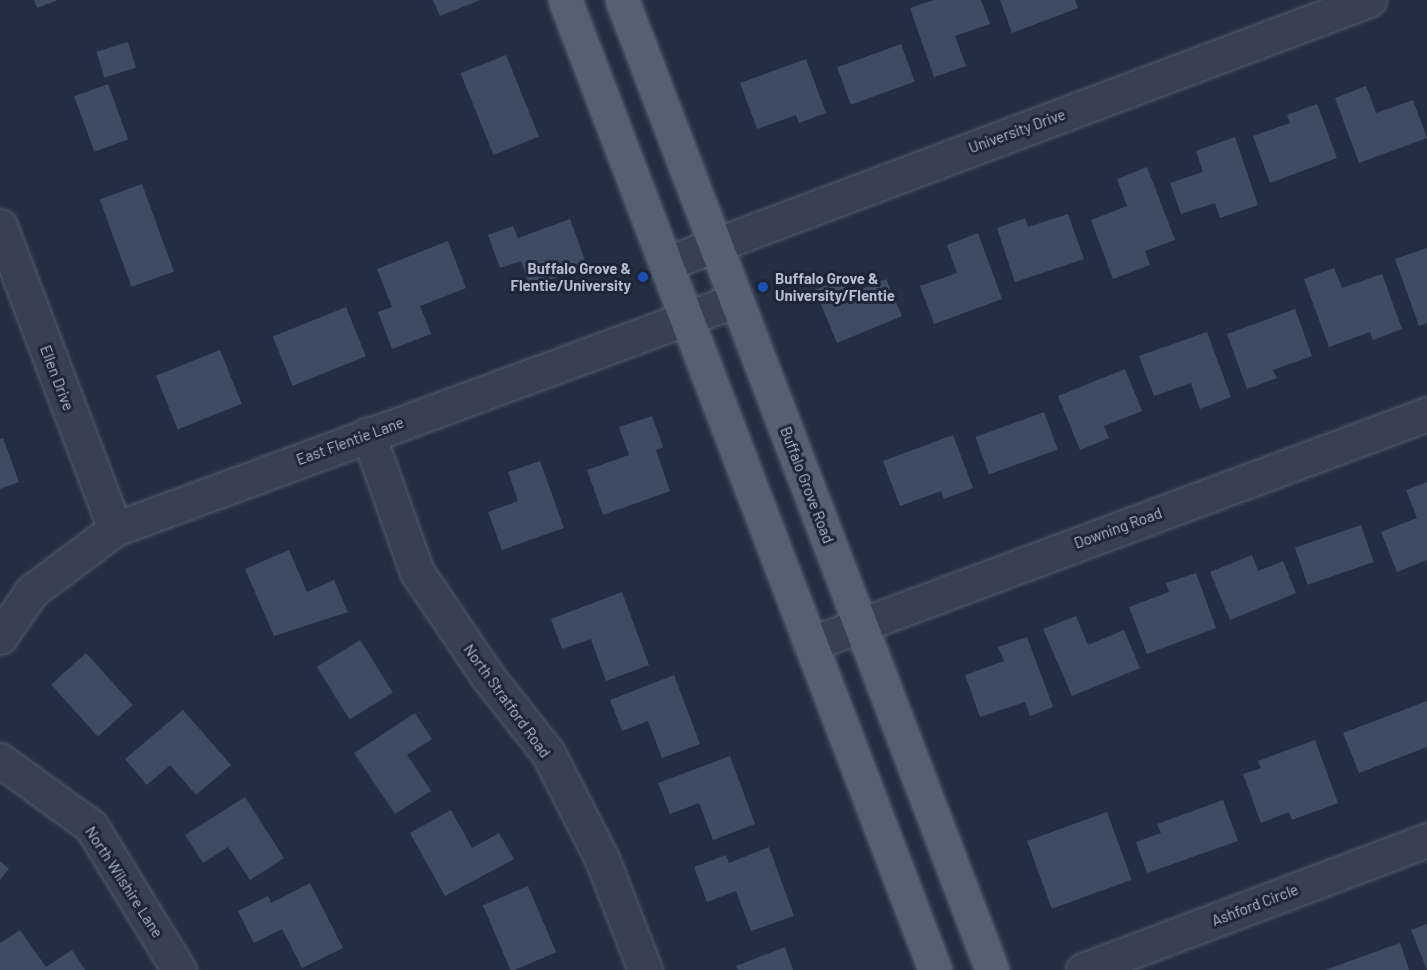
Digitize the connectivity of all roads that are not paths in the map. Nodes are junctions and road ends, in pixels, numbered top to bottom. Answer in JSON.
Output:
{"nodes":[{"id":1,"x":566,"y":0,"type":"edge"},
{"id":2,"x":622,"y":0,"type":"edge"},
{"id":3,"x":1369,"y":0,"type":"edge"},
{"id":4,"x":0,"y":226,"type":"edge"},
{"id":5,"x":715,"y":244,"type":"junction"},
{"id":6,"x":665,"y":264,"type":"junction"},
{"id":7,"x":736,"y":300,"type":"junction"},
{"id":8,"x":686,"y":320,"type":"junction"},
{"id":9,"x":1427,"y":414,"type":"edge"},
{"id":10,"x":368,"y":434,"type":"junction"},
{"id":11,"x":115,"y":529,"type":"junction"},
{"id":12,"x":860,"y":624,"type":"junction"},
{"id":13,"x":0,"y":637,"type":"edge"},
{"id":14,"x":810,"y":644,"type":"junction"},
{"id":15,"x":0,"y":760,"type":"edge"},
{"id":16,"x":1427,"y":840,"type":"edge"},
{"id":17,"x":180,"y":970,"type":"edge"},
{"id":18,"x":645,"y":970,"type":"edge"},
{"id":19,"x":935,"y":970,"type":"edge"},
{"id":20,"x":992,"y":970,"type":"edge"},
{"id":21,"x":1083,"y":970,"type":"edge"}],
"edges":[{"from":1,"to":6,"type":"main road"},
{"from":2,"to":5,"type":"main road","name":"Buffalo Grove Road"},
{"from":3,"to":5,"type":"street","name":"University Drive"},
{"from":4,"to":11,"type":"street","name":"Ellen Drive"},
{"from":5,"to":6,"type":"street","name":"University Drive"},
{"from":5,"to":7,"type":"main road","name":"Buffalo Grove Road"},
{"from":6,"to":8,"type":"main road"},
{"from":7,"to":8,"type":"street","name":"East Flentie Lane"},
{"from":7,"to":12,"type":"main road","name":"Buffalo Grove Road"},
{"from":8,"to":10,"type":"street","name":"East Flentie Lane"},
{"from":8,"to":14,"type":"main road"},
{"from":9,"to":12,"type":"street","name":"Downing Road"},
{"from":10,"to":11,"type":"street","name":"East Flentie Lane"},
{"from":10,"to":18,"type":"street","name":"North Stratford Road"},
{"from":11,"to":13,"type":"street","name":"East Flentie Lane"},
{"from":12,"to":14,"type":"street","name":"Downing Road"},
{"from":12,"to":20,"type":"main road","name":"Buffalo Grove Road"},
{"from":14,"to":19,"type":"main road"},
{"from":15,"to":17,"type":"street","name":"North Wilshire Lane"},
{"from":16,"to":21,"type":"street","name":"Ashford Circle"}]}
